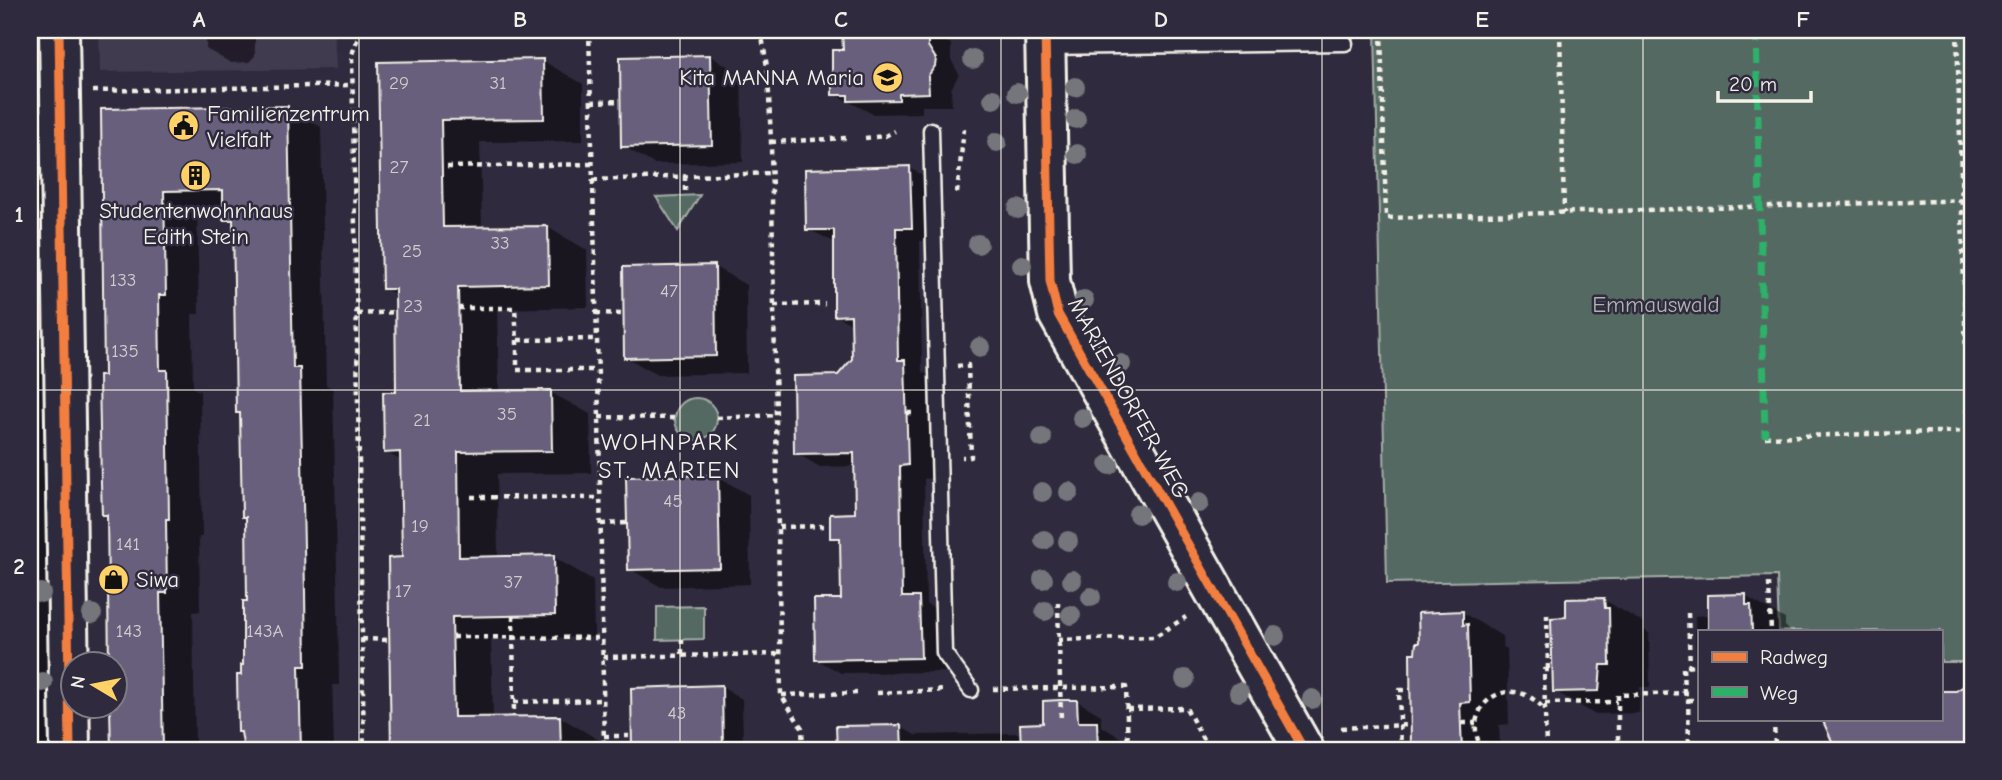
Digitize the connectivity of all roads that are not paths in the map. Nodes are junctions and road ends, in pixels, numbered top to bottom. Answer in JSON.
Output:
{"nodes":[{"id":1,"x":59,"y":30,"type":"edge"},
{"id":2,"x":1045,"y":38,"type":"edge"},
{"id":3,"x":1345,"y":43,"type":"dead end"},
{"id":4,"x":931,"y":130,"type":"dead end"},
{"id":5,"x":971,"y":690,"type":"road end"},
{"id":6,"x":70,"y":750,"type":"edge"},
{"id":7,"x":1304,"y":750,"type":"edge"}],
"edges":[{"from":1,"to":6,"type":"street"},
{"from":2,"to":3,"type":"lane"},
{"from":2,"to":7,"type":"street","name":"MARIENDORFER WEG"},
{"from":4,"to":5,"type":"lane"}]}
